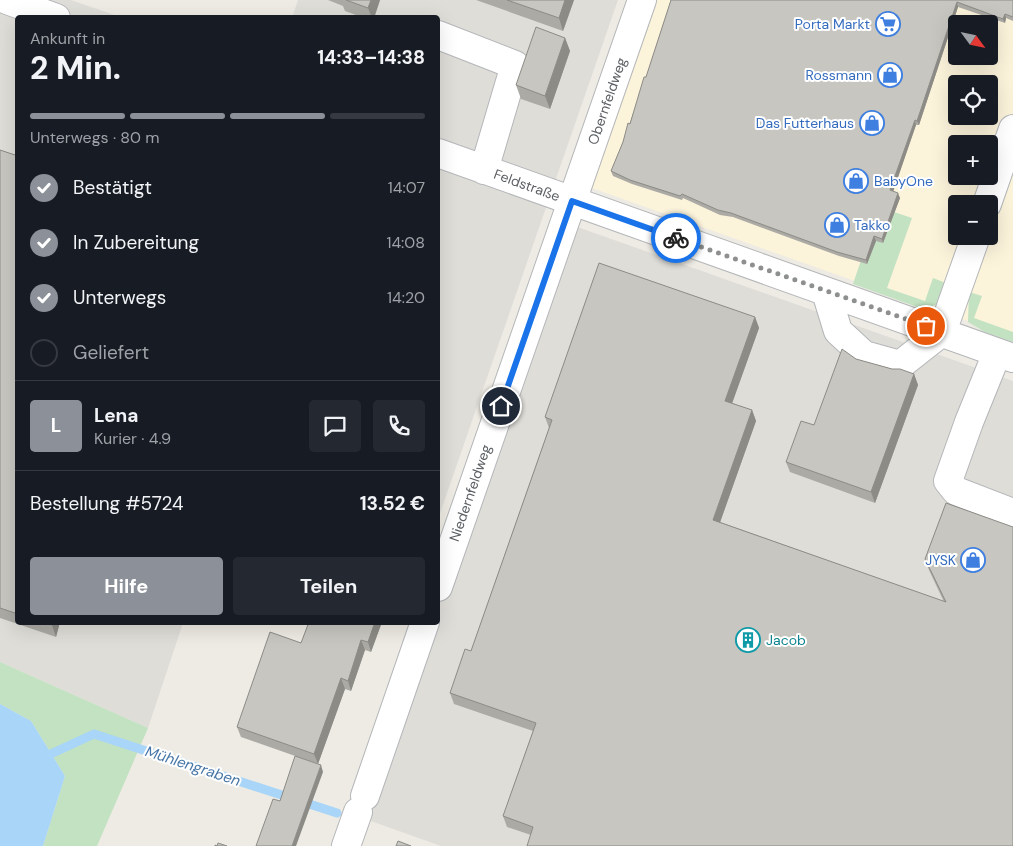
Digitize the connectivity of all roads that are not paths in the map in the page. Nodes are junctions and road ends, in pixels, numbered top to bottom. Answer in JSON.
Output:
{"nodes":[{"id":1,"x":7,"y":0,"type":"edge"},
{"id":2,"x":642,"y":0,"type":"edge"},
{"id":3,"x":48,"y":15,"type":"edge"},
{"id":4,"x":440,"y":36,"type":"edge"},
{"id":5,"x":1013,"y":129,"type":"edge"},
{"id":6,"x":440,"y":154,"type":"edge"},
{"id":7,"x":484,"y":170,"type":"junction"},
{"id":8,"x":990,"y":195,"type":"edge"},
{"id":9,"x":572,"y":201,"type":"junction"},
{"id":10,"x":973,"y":245,"type":"edge"},
{"id":11,"x":826,"y":292,"type":"junction"},
{"id":12,"x":942,"y":332,"type":"junction"},
{"id":13,"x":1005,"y":355,"type":"edge"},
{"id":14,"x":1013,"y":513,"type":"edge"},
{"id":15,"x":440,"y":573,"type":"edge"},
{"id":16,"x":424,"y":625,"type":"edge"},
{"id":17,"x":346,"y":846,"type":"edge"}],
"edges":[{"from":1,"to":3,"type":"street"},
{"from":2,"to":9,"type":"street","name":"Obernfeldweg"},
{"from":4,"to":7,"type":"street"},
{"from":5,"to":8,"type":"street"},
{"from":6,"to":7,"type":"street","name":"Feldstraße"},
{"from":7,"to":9,"type":"street","name":"Feldstraße"},
{"from":9,"to":11,"type":"street","name":"Feldstraße"},
{"from":9,"to":15,"type":"street","name":"Niedernfeldweg"},
{"from":10,"to":12,"type":"street"},
{"from":11,"to":12,"type":"street","name":"Feldstraße"},
{"from":11,"to":12,"type":"street"},
{"from":12,"to":13,"type":"street","name":"Feldstraße"},
{"from":13,"to":14,"type":"street"},
{"from":16,"to":17,"type":"street"}]}
